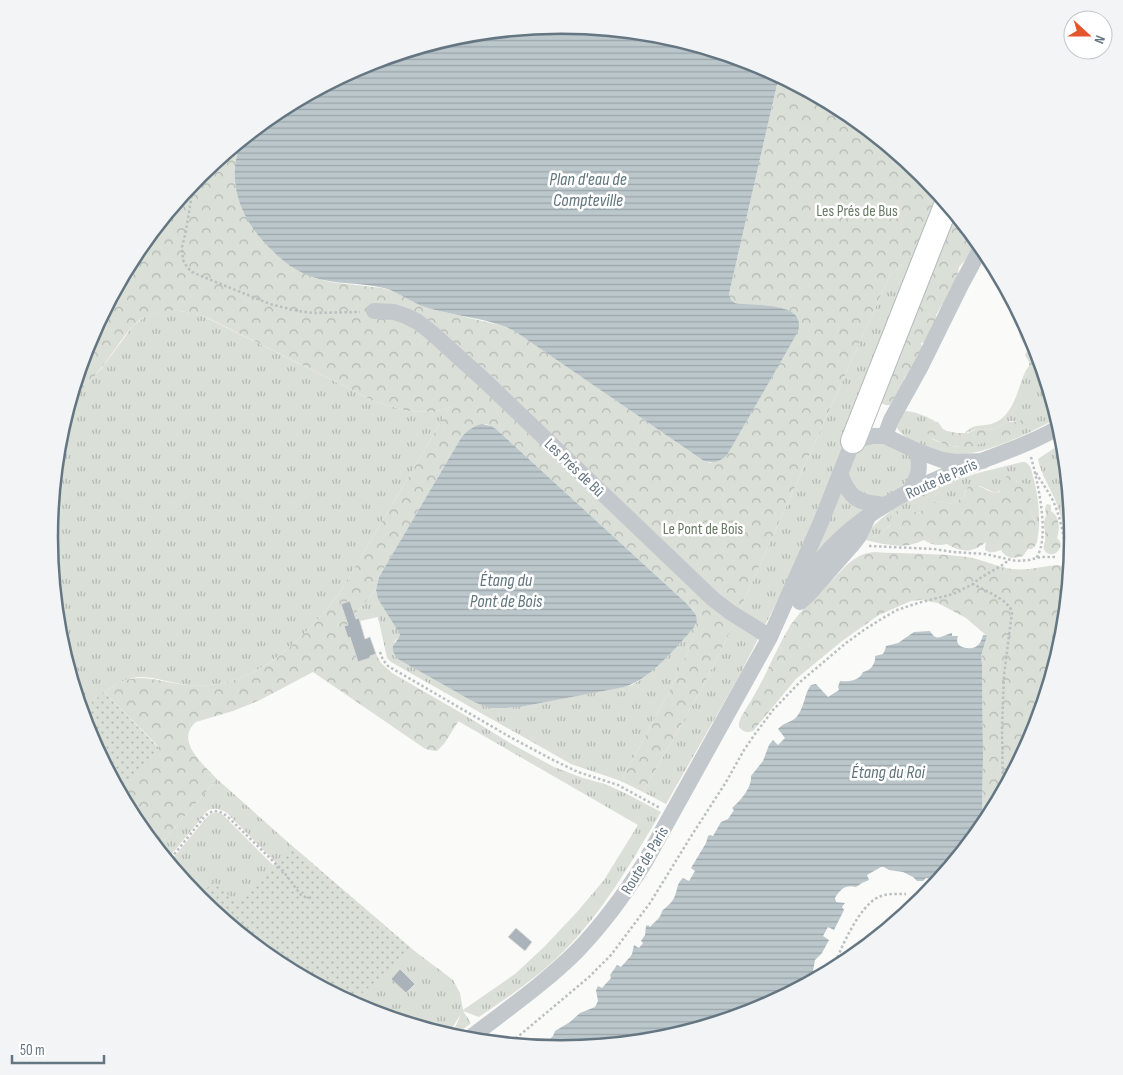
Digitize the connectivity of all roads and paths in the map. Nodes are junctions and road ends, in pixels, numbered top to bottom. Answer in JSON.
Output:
{"nodes":[{"id":1,"x":192,"y":196,"type":"edge"},
{"id":2,"x":944,"y":210,"type":"edge"},
{"id":3,"x":977,"y":254,"type":"edge"},
{"id":4,"x":374,"y":311,"type":"joint"},
{"id":5,"x":1054,"y":430,"type":"edge"},
{"id":6,"x":884,"y":436,"type":"junction"},
{"id":7,"x":853,"y":441,"type":"junction"},
{"id":8,"x":1028,"y":444,"type":"junction"},
{"id":9,"x":917,"y":451,"type":"junction"},
{"id":10,"x":983,"y":460,"type":"junction"},
{"id":11,"x":840,"y":473,"type":"junction"},
{"id":12,"x":1036,"y":473,"type":"junction"},
{"id":13,"x":910,"y":491,"type":"junction"},
{"id":14,"x":877,"y":509,"type":"junction"},
{"id":15,"x":852,"y":545,"type":"junction"},
{"id":16,"x":1065,"y":549,"type":"edge"},
{"id":17,"x":1036,"y":558,"type":"junction"},
{"id":18,"x":1057,"y":558,"type":"dead end"},
{"id":19,"x":1009,"y":560,"type":"junction"},
{"id":20,"x":973,"y":584,"type":"junction"},
{"id":21,"x":786,"y":612,"type":"junction"},
{"id":22,"x":770,"y":637,"type":"junction"},
{"id":23,"x":380,"y":652,"type":"dead end"},
{"id":24,"x":1003,"y":780,"type":"edge"},
{"id":25,"x":672,"y":814,"type":"junction"},
{"id":26,"x":172,"y":857,"type":"edge"},
{"id":27,"x":906,"y":894,"type":"dead end"},
{"id":28,"x":312,"y":898,"type":"dead end"},
{"id":29,"x":836,"y":959,"type":"edge"},
{"id":30,"x":474,"y":1034,"type":"edge"},
{"id":31,"x":516,"y":1039,"type":"edge"}],
"edges":[{"from":1,"to":4,"type":"path"},
{"from":2,"to":7,"type":"highway"},
{"from":3,"to":6,"type":"street"},
{"from":4,"to":22,"type":"street","name":"Les Prés de Bû"},
{"from":5,"to":8,"type":"street"},
{"from":6,"to":7,"type":"street"},
{"from":6,"to":9,"type":"street","name":"Route de Paris"},
{"from":7,"to":11,"type":"street","name":"Route de Paris"},
{"from":8,"to":10,"type":"street"},
{"from":8,"to":12,"type":"path"},
{"from":9,"to":10,"type":"street","name":"Route de Paris"},
{"from":9,"to":13,"type":"street"},
{"from":10,"to":13,"type":"street","name":"Route de Paris"},
{"from":11,"to":14,"type":"street"},
{"from":11,"to":22,"type":"street","name":"Route de Paris"},
{"from":12,"to":16,"type":"path"},
{"from":12,"to":17,"type":"path"},
{"from":13,"to":14,"type":"street","name":"Route de Paris"},
{"from":14,"to":15,"type":"street"},
{"from":14,"to":21,"type":"street","name":"Route de Paris"},
{"from":15,"to":19,"type":"path"},
{"from":15,"to":21,"type":"street"},
{"from":17,"to":18,"type":"path"},
{"from":17,"to":19,"type":"path"},
{"from":19,"to":20,"type":"path"},
{"from":20,"to":24,"type":"path"},
{"from":20,"to":31,"type":"path"},
{"from":21,"to":22,"type":"street","name":"Route de Paris"},
{"from":22,"to":25,"type":"street","name":"Route de Paris"},
{"from":23,"to":25,"type":"path"},
{"from":25,"to":30,"type":"street","name":"Route de Paris"},
{"from":26,"to":28,"type":"path"},
{"from":27,"to":29,"type":"path"}]}
